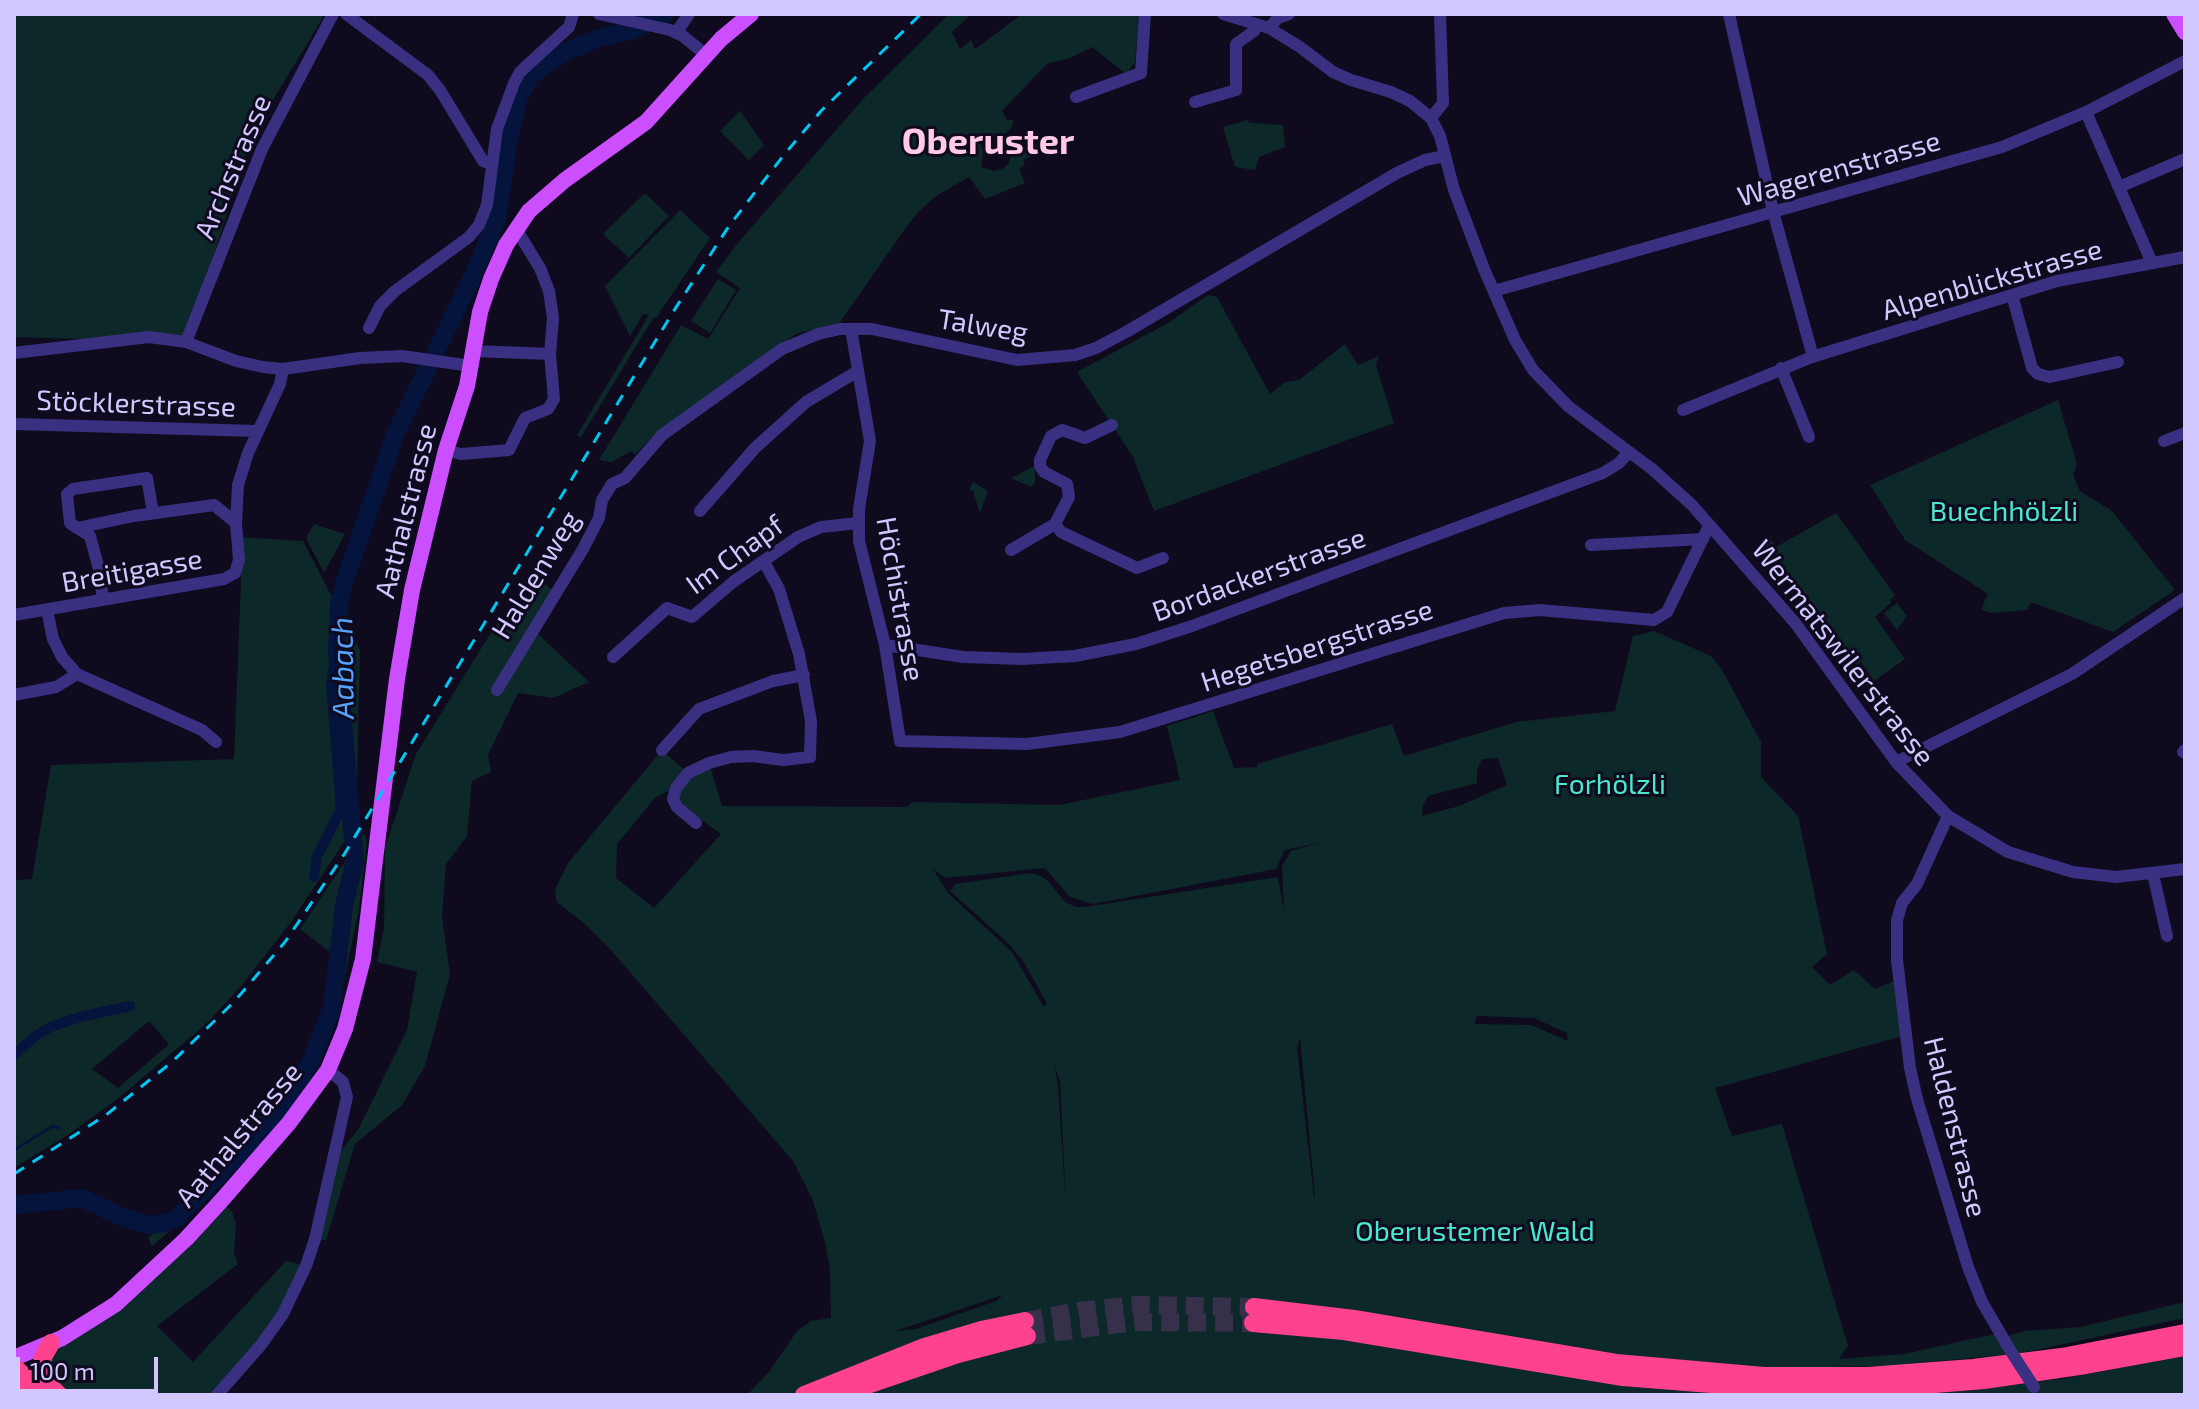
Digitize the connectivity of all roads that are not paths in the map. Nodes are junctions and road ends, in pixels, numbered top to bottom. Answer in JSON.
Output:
{"nodes":[{"id":1,"x":333,"y":14,"type":"edge"},
{"id":2,"x":346,"y":14,"type":"edge"},
{"id":3,"x":573,"y":14,"type":"edge"},
{"id":4,"x":599,"y":14,"type":"edge"},
{"id":5,"x":689,"y":14,"type":"edge"},
{"id":6,"x":751,"y":14,"type":"edge"},
{"id":7,"x":1145,"y":14,"type":"edge"},
{"id":8,"x":1223,"y":14,"type":"edge"},
{"id":9,"x":1289,"y":14,"type":"edge"},
{"id":10,"x":1440,"y":14,"type":"edge"},
{"id":11,"x":1729,"y":14,"type":"edge"},
{"id":12,"x":2174,"y":14,"type":"edge"},
{"id":13,"x":642,"y":18,"type":"edge"},
{"id":14,"x":1263,"y":27,"type":"junction"},
{"id":15,"x":2185,"y":32,"type":"edge"},
{"id":16,"x":676,"y":33,"type":"junction"},
{"id":17,"x":706,"y":55,"type":"junction"},
{"id":18,"x":2185,"y":61,"type":"edge"},
{"id":19,"x":1251,"y":88,"type":"dead end"},
{"id":20,"x":1236,"y":90,"type":"junction"},
{"id":21,"x":1076,"y":97,"type":"dead end"},
{"id":22,"x":1195,"y":102,"type":"dead end"},
{"id":23,"x":2086,"y":112,"type":"junction"},
{"id":24,"x":1431,"y":118,"type":"junction"},
{"id":25,"x":1445,"y":156,"type":"junction"},
{"id":26,"x":2185,"y":159,"type":"edge"},
{"id":27,"x":492,"y":164,"type":"junction"},
{"id":28,"x":2119,"y":187,"type":"junction"},
{"id":29,"x":1773,"y":211,"type":"junction"},
{"id":30,"x":516,"y":229,"type":"junction"},
{"id":31,"x":2185,"y":257,"type":"edge"},
{"id":32,"x":2152,"y":263,"type":"junction"},
{"id":33,"x":1494,"y":291,"type":"junction"},
{"id":34,"x":2012,"y":295,"type":"junction"},
{"id":35,"x":369,"y":328,"type":"dead end"},
{"id":36,"x":851,"y":329,"type":"junction"},
{"id":37,"x":186,"y":342,"type":"junction"},
{"id":38,"x":14,"y":353,"type":"edge"},
{"id":39,"x":550,"y":354,"type":"junction"},
{"id":40,"x":1813,"y":357,"type":"junction"},
{"id":41,"x":472,"y":358,"type":"junction"},
{"id":42,"x":2118,"y":362,"type":"dead end"},
{"id":43,"x":1781,"y":368,"type":"junction"},
{"id":44,"x":283,"y":369,"type":"junction"},
{"id":45,"x":858,"y":371,"type":"junction"},
{"id":46,"x":1683,"y":410,"type":"dead end"},
{"id":47,"x":14,"y":424,"type":"edge"},
{"id":48,"x":1112,"y":425,"type":"dead end"},
{"id":49,"x":257,"y":431,"type":"junction"},
{"id":50,"x":2185,"y":433,"type":"edge"},
{"id":51,"x":1809,"y":437,"type":"dead end"},
{"id":52,"x":2164,"y":441,"type":"dead end"},
{"id":53,"x":446,"y":450,"type":"junction"},
{"id":54,"x":1629,"y":452,"type":"junction"},
{"id":55,"x":612,"y":484,"type":"joint"},
{"id":56,"x":700,"y":511,"type":"dead end"},
{"id":57,"x":153,"y":513,"type":"junction"},
{"id":58,"x":236,"y":523,"type":"junction"},
{"id":59,"x":858,"y":523,"type":"junction"},
{"id":60,"x":1055,"y":524,"type":"junction"},
{"id":61,"x":1709,"y":526,"type":"junction"},
{"id":62,"x":77,"y":528,"type":"junction"},
{"id":63,"x":1703,"y":539,"type":"junction"},
{"id":64,"x":1591,"y":545,"type":"dead end"},
{"id":65,"x":1011,"y":550,"type":"dead end"},
{"id":66,"x":1163,"y":558,"type":"dead end"},
{"id":67,"x":764,"y":562,"type":"junction"},
{"id":68,"x":2185,"y":598,"type":"edge"},
{"id":69,"x":103,"y":600,"type":"junction"},
{"id":70,"x":47,"y":610,"type":"junction"},
{"id":71,"x":14,"y":615,"type":"edge"},
{"id":72,"x":885,"y":645,"type":"junction"},
{"id":73,"x":613,"y":657,"type":"dead end"},
{"id":74,"x":77,"y":674,"type":"junction"},
{"id":75,"x":804,"y":675,"type":"junction"},
{"id":76,"x":497,"y":690,"type":"dead end"},
{"id":77,"x":14,"y":695,"type":"edge"},
{"id":78,"x":900,"y":741,"type":"joint"},
{"id":79,"x":216,"y":742,"type":"dead end"},
{"id":80,"x":662,"y":750,"type":"dead end"},
{"id":81,"x":1896,"y":762,"type":"junction"},
{"id":82,"x":1948,"y":816,"type":"junction"},
{"id":83,"x":696,"y":823,"type":"dead end"},
{"id":84,"x":2185,"y":869,"type":"edge"},
{"id":85,"x":2153,"y":874,"type":"junction"},
{"id":86,"x":2167,"y":936,"type":"dead end"},
{"id":87,"x":328,"y":1070,"type":"junction"},
{"id":88,"x":128,"y":1290,"type":"junction"},
{"id":89,"x":2185,"y":1333,"type":"edge"},
{"id":90,"x":51,"y":1343,"type":"junction"},
{"id":91,"x":2185,"y":1347,"type":"edge"},
{"id":92,"x":14,"y":1348,"type":"edge"},
{"id":93,"x":14,"y":1358,"type":"edge"},
{"id":94,"x":14,"y":1367,"type":"edge"},
{"id":95,"x":14,"y":1387,"type":"edge"},
{"id":96,"x":2036,"y":1391,"type":"edge"},
{"id":97,"x":27,"y":1395,"type":"edge"},
{"id":98,"x":46,"y":1395,"type":"edge"},
{"id":99,"x":59,"y":1395,"type":"edge"},
{"id":100,"x":217,"y":1395,"type":"edge"},
{"id":101,"x":804,"y":1395,"type":"edge"},
{"id":102,"x":838,"y":1395,"type":"edge"}],
"edges":[{"from":1,"to":37,"type":"street","name":"Archstrasse"},
{"from":2,"to":27,"type":"street"},
{"from":3,"to":27,"type":"street"},
{"from":4,"to":13,"type":"street"},
{"from":5,"to":16,"type":"street"},
{"from":6,"to":17,"type":"main road","name":"Aathalstrasse"},
{"from":7,"to":21,"type":"street"},
{"from":8,"to":14,"type":"street"},
{"from":9,"to":14,"type":"street"},
{"from":10,"to":24,"type":"street"},
{"from":11,"to":29,"type":"street"},
{"from":12,"to":15,"type":"main road"},
{"from":13,"to":16,"type":"street"},
{"from":14,"to":20,"type":"street"},
{"from":14,"to":24,"type":"street"},
{"from":16,"to":17,"type":"street"},
{"from":17,"to":30,"type":"main road","name":"Aathalstrasse"},
{"from":18,"to":23,"type":"street","name":"Wagerenstrasse"},
{"from":19,"to":20,"type":"street"},
{"from":20,"to":22,"type":"street"},
{"from":23,"to":28,"type":"street"},
{"from":23,"to":29,"type":"street","name":"Wagerenstrasse"},
{"from":24,"to":25,"type":"street","name":"Wermatswilerstrasse"},
{"from":25,"to":33,"type":"street","name":"Wermatswilerstrasse"},
{"from":25,"to":36,"type":"street","name":"Talweg"},
{"from":26,"to":28,"type":"street"},
{"from":27,"to":35,"type":"street"},
{"from":28,"to":32,"type":"street"},
{"from":29,"to":33,"type":"street","name":"Wagerenstrasse"},
{"from":29,"to":40,"type":"street"},
{"from":30,"to":39,"type":"street"},
{"from":30,"to":41,"type":"main road","name":"Aathalstrasse"},
{"from":31,"to":32,"type":"street","name":"Alpenblickstrasse"},
{"from":32,"to":34,"type":"street","name":"Alpenblickstrasse"},
{"from":33,"to":54,"type":"street","name":"Wermatswilerstrasse"},
{"from":34,"to":40,"type":"street","name":"Alpenblickstrasse"},
{"from":34,"to":42,"type":"street"},
{"from":36,"to":45,"type":"street","name":"Höchistrasse"},
{"from":36,"to":55,"type":"street","name":"Talweg"},
{"from":37,"to":38,"type":"street"},
{"from":37,"to":44,"type":"street"},
{"from":39,"to":41,"type":"street"},
{"from":39,"to":53,"type":"street"},
{"from":40,"to":43,"type":"street","name":"Alpenblickstrasse"},
{"from":41,"to":44,"type":"street"},
{"from":41,"to":53,"type":"main road","name":"Aathalstrasse"},
{"from":43,"to":46,"type":"street","name":"Alpenblickstrasse"},
{"from":43,"to":51,"type":"street"},
{"from":44,"to":49,"type":"street","name":"Breitigasse"},
{"from":45,"to":56,"type":"street"},
{"from":45,"to":59,"type":"street","name":"Höchistrasse"},
{"from":47,"to":49,"type":"street","name":"Stöcklerstrasse"},
{"from":48,"to":60,"type":"street"},
{"from":49,"to":58,"type":"street","name":"Breitigasse"},
{"from":50,"to":52,"type":"street"},
{"from":53,"to":87,"type":"main road","name":"Aathalstrasse"},
{"from":54,"to":61,"type":"street","name":"Wermatswilerstrasse"},
{"from":54,"to":72,"type":"street","name":"Bordackerstrasse"},
{"from":55,"to":76,"type":"street","name":"Haldenweg"},
{"from":57,"to":58,"type":"street"},
{"from":57,"to":62,"type":"street"},
{"from":57,"to":62,"type":"street"},
{"from":58,"to":69,"type":"street","name":"Breitigasse"},
{"from":59,"to":67,"type":"street","name":"Im Chapf"},
{"from":59,"to":72,"type":"street","name":"Höchistrasse"},
{"from":60,"to":65,"type":"street"},
{"from":60,"to":66,"type":"street","name":"Bordackerstrasse"},
{"from":61,"to":63,"type":"street","name":"Hegetsbergstrasse"},
{"from":61,"to":81,"type":"street","name":"Wermatswilerstrasse"},
{"from":62,"to":69,"type":"street"},
{"from":63,"to":64,"type":"street"},
{"from":63,"to":78,"type":"street","name":"Hegetsbergstrasse"},
{"from":67,"to":73,"type":"street","name":"Im Chapf"},
{"from":67,"to":75,"type":"street"},
{"from":68,"to":81,"type":"street"},
{"from":69,"to":70,"type":"street","name":"Breitigasse"},
{"from":70,"to":71,"type":"street","name":"Breitigasse"},
{"from":70,"to":74,"type":"street"},
{"from":72,"to":78,"type":"street","name":"Höchistrasse"},
{"from":74,"to":77,"type":"street"},
{"from":74,"to":79,"type":"street"},
{"from":75,"to":80,"type":"street"},
{"from":75,"to":83,"type":"street"},
{"from":81,"to":82,"type":"street","name":"Wermatswilerstrasse"},
{"from":82,"to":85,"type":"street","name":"Wermatswilerstrasse"},
{"from":82,"to":96,"type":"street","name":"Haldenstrasse","bridge":true},
{"from":84,"to":85,"type":"street","name":"Wermatswilerstrasse"},
{"from":85,"to":86,"type":"street"},
{"from":87,"to":88,"type":"main road","name":"Aathalstrasse"},
{"from":87,"to":100,"type":"street"},
{"from":88,"to":90,"type":"main road","name":"Aathalstrasse"},
{"from":88,"to":92,"type":"main road","name":"Aathalstrasse"},
{"from":89,"to":91,"type":"highway"},
{"from":90,"to":93,"type":"main road","name":"Aathalstrasse"},
{"from":90,"to":99,"type":"highway"},
{"from":94,"to":98,"type":"highway"},
{"from":95,"to":97,"type":"highway"},
{"from":101,"to":102,"type":"highway"}]}
